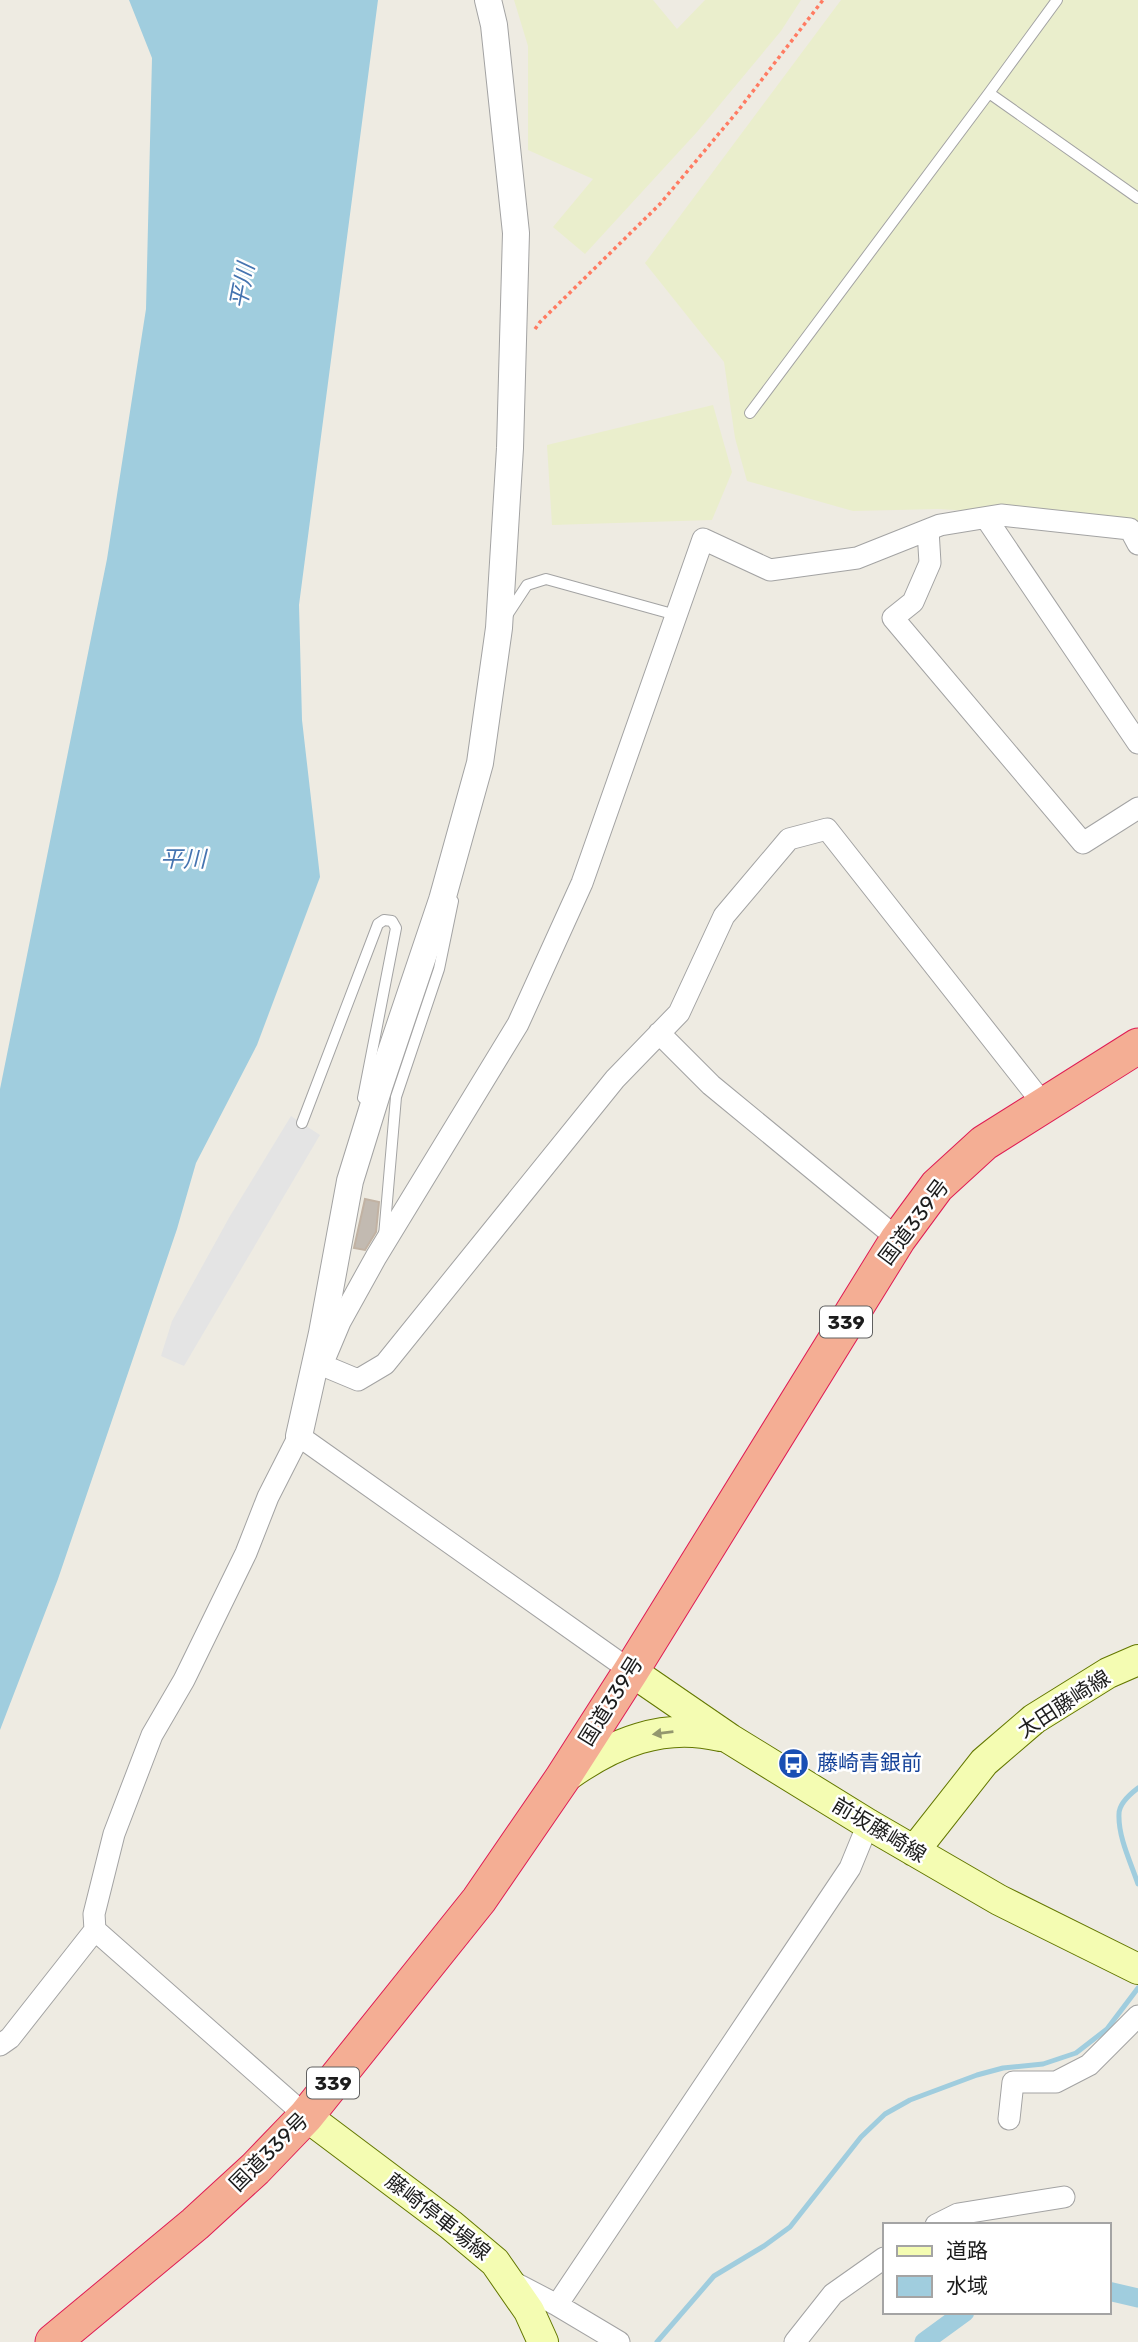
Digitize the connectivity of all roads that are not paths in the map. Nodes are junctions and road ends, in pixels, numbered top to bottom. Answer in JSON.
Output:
{"nodes":[{"id":1,"x":488,"y":0,"type":"edge"},
{"id":2,"x":1056,"y":0,"type":"edge"},
{"id":3,"x":989,"y":93,"type":"junction"},
{"id":4,"x":1138,"y":198,"type":"edge"},
{"id":5,"x":750,"y":413,"type":"dead end"},
{"id":6,"x":986,"y":518,"type":"junction"},
{"id":7,"x":928,"y":530,"type":"junction"},
{"id":8,"x":1138,"y":544,"type":"edge"},
{"id":9,"x":676,"y":615,"type":"junction"},
{"id":10,"x":499,"y":628,"type":"junction"},
{"id":11,"x":1138,"y":743,"type":"edge"},
{"id":12,"x":1138,"y":808,"type":"edge"},
{"id":13,"x":447,"y":881,"type":"junction"},
{"id":14,"x":659,"y":1033,"type":"junction"},
{"id":15,"x":1138,"y":1046,"type":"edge"},
{"id":16,"x":1045,"y":1106,"type":"junction"},
{"id":17,"x":302,"y":1123,"type":"dead end"},
{"id":18,"x":350,"y":1181,"type":"junction"},
{"id":19,"x":898,"y":1238,"type":"junction"},
{"id":20,"x":383,"y":1247,"type":"junction"},
{"id":21,"x":318,"y":1368,"type":"junction"},
{"id":22,"x":299,"y":1436,"type":"junction"},
{"id":23,"x":1138,"y":1660,"type":"edge"},
{"id":24,"x":631,"y":1671,"type":"junction"},
{"id":25,"x":730,"y":1739,"type":"junction"},
{"id":26,"x":562,"y":1779,"type":"junction"},
{"id":27,"x":868,"y":1824,"type":"junction"},
{"id":28,"x":914,"y":1851,"type":"junction"},
{"id":29,"x":95,"y":1930,"type":"junction"},
{"id":30,"x":1138,"y":1969,"type":"edge"},
{"id":31,"x":1138,"y":2016,"type":"edge"},
{"id":32,"x":0,"y":2045,"type":"edge"},
{"id":33,"x":306,"y":2116,"type":"junction"},
{"id":34,"x":1009,"y":2119,"type":"dead end"},
{"id":35,"x":1064,"y":2197,"type":"dead end"},
{"id":36,"x":940,"y":2223,"type":"edge"},
{"id":37,"x":883,"y":2259,"type":"edge"},
{"id":38,"x":509,"y":2280,"type":"junction"},
{"id":39,"x":557,"y":2305,"type":"junction"},
{"id":40,"x":53,"y":2342,"type":"edge"},
{"id":41,"x":543,"y":2342,"type":"edge"},
{"id":42,"x":618,"y":2342,"type":"edge"},
{"id":43,"x":795,"y":2342,"type":"edge"}],
"edges":[{"from":1,"to":10,"type":"street"},
{"from":2,"to":3,"type":"lane"},
{"from":3,"to":4,"type":"lane"},
{"from":3,"to":5,"type":"lane"},
{"from":6,"to":7,"type":"street"},
{"from":6,"to":8,"type":"street"},
{"from":6,"to":11,"type":"street"},
{"from":7,"to":9,"type":"street"},
{"from":7,"to":12,"type":"street"},
{"from":9,"to":10,"type":"lane"},
{"from":9,"to":20,"type":"street"},
{"from":10,"to":13,"type":"street"},
{"from":13,"to":18,"type":"street"},
{"from":13,"to":20,"type":"lane"},
{"from":14,"to":16,"type":"street"},
{"from":14,"to":19,"type":"street"},
{"from":14,"to":21,"type":"street"},
{"from":15,"to":16,"type":"highway","name":"国道339号","number":"339"},
{"from":16,"to":19,"type":"highway","name":"国道339号","number":"339"},
{"from":17,"to":18,"type":"lane"},
{"from":18,"to":21,"type":"street"},
{"from":19,"to":24,"type":"highway","name":"国道339号","number":"339"},
{"from":20,"to":21,"type":"street"},
{"from":21,"to":22,"type":"street"},
{"from":22,"to":24,"type":"street"},
{"from":22,"to":29,"type":"street"},
{"from":23,"to":28,"type":"main road","name":"太田藤崎線"},
{"from":24,"to":25,"type":"main road","name":"前坂藤崎線"},
{"from":24,"to":26,"type":"highway","name":"国道339号","number":"339"},
{"from":25,"to":26,"type":"main road","one_way":true},
{"from":25,"to":27,"type":"main road","name":"前坂藤崎線"},
{"from":26,"to":33,"type":"highway","name":"国道339号","number":"339"},
{"from":27,"to":28,"type":"main road","name":"前坂藤崎線"},
{"from":27,"to":39,"type":"street"},
{"from":28,"to":30,"type":"main road","name":"前坂藤崎線"},
{"from":29,"to":32,"type":"street"},
{"from":29,"to":33,"type":"street"},
{"from":31,"to":34,"type":"street"},
{"from":33,"to":38,"type":"main road","name":"藤崎停車場線"},
{"from":33,"to":40,"type":"highway","name":"国道339号","number":"339"},
{"from":35,"to":36,"type":"street"},
{"from":37,"to":43,"type":"street"},
{"from":38,"to":39,"type":"street"},
{"from":38,"to":41,"type":"main road","name":"藤崎停車場線"},
{"from":39,"to":42,"type":"street"}]}
